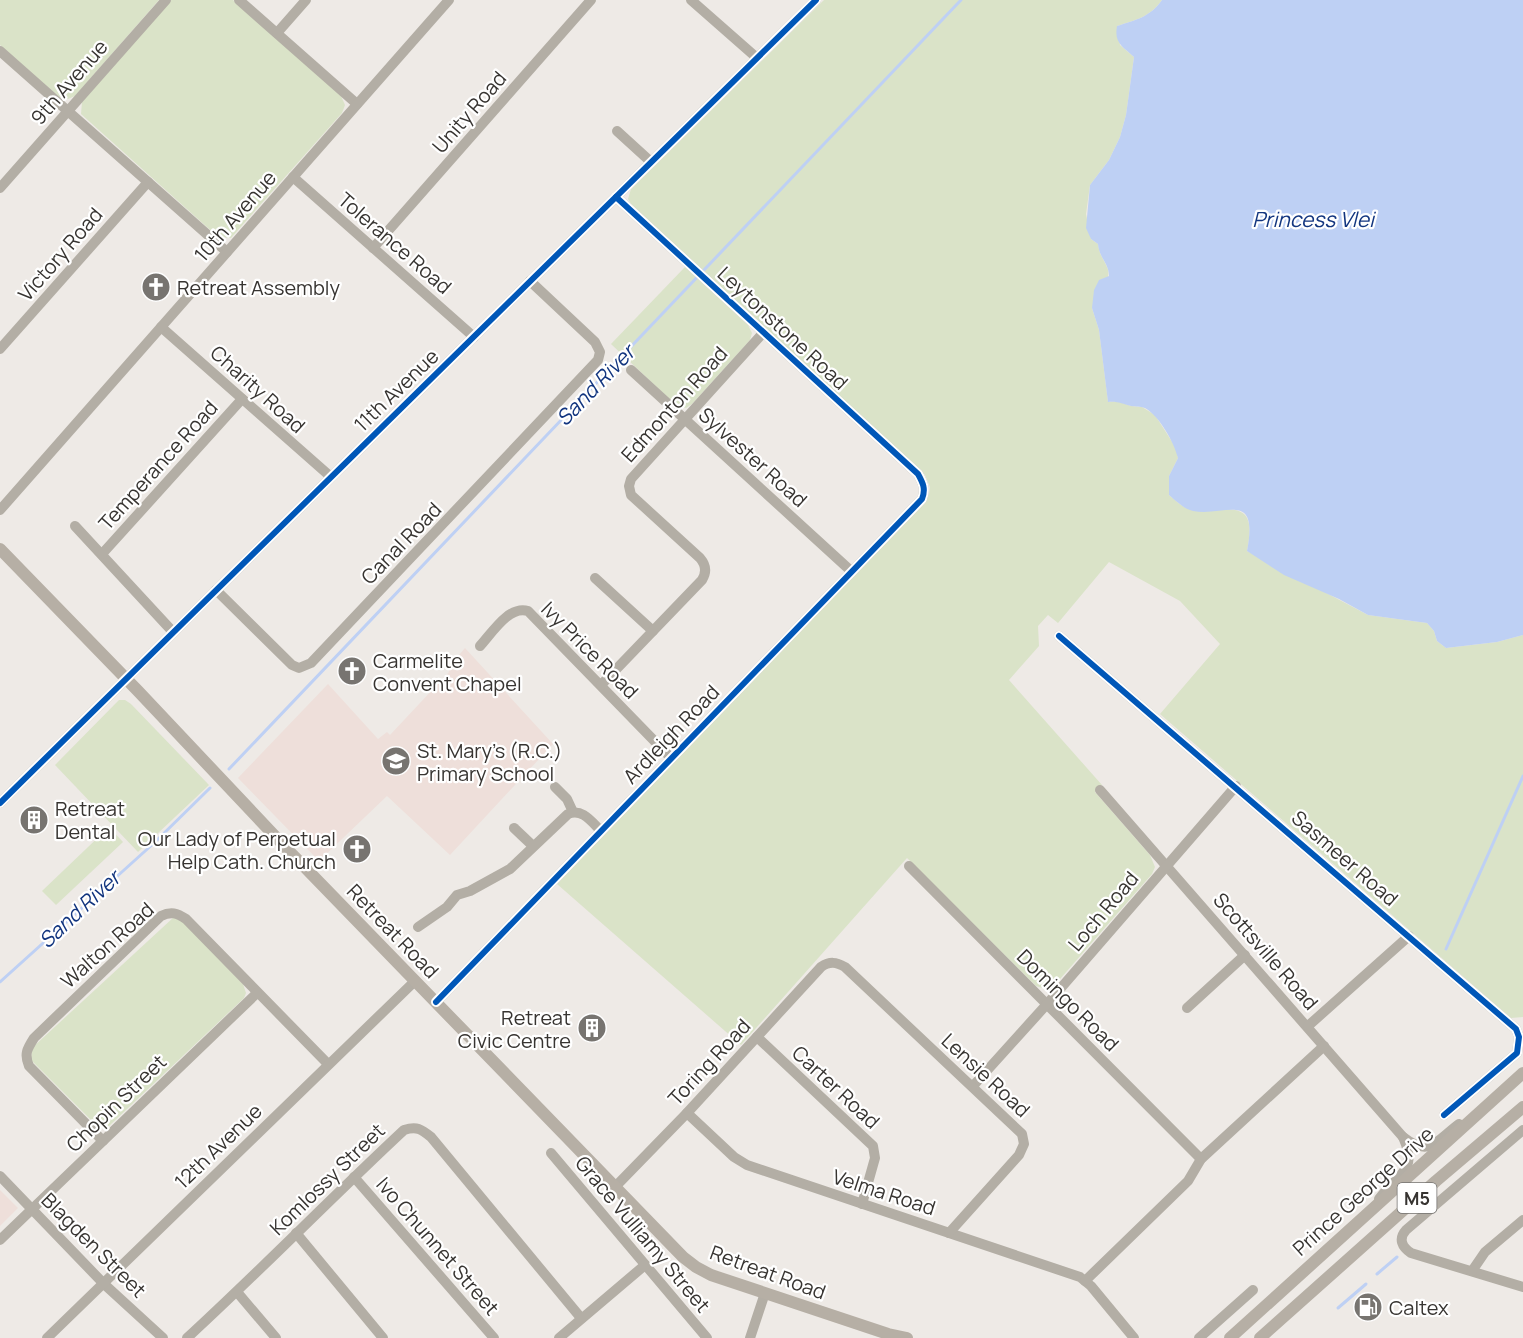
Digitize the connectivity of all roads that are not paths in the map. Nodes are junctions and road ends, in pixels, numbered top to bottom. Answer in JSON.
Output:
{"nodes":[{"id":1,"x":166,"y":0,"type":"edge"},
{"id":2,"x":239,"y":0,"type":"edge"},
{"id":3,"x":306,"y":0,"type":"edge"},
{"id":4,"x":449,"y":0,"type":"edge"},
{"id":5,"x":591,"y":0,"type":"edge"},
{"id":6,"x":691,"y":0,"type":"edge"},
{"id":7,"x":816,"y":0,"type":"edge"},
{"id":8,"x":277,"y":33,"type":"junction"},
{"id":9,"x":0,"y":51,"type":"edge"},
{"id":10,"x":757,"y":58,"type":"junction"},
{"id":11,"x":357,"y":104,"type":"junction"},
{"id":12,"x":68,"y":111,"type":"junction"},
{"id":13,"x":617,"y":131,"type":"dead end"},
{"id":14,"x":651,"y":162,"type":"junction"},
{"id":15,"x":293,"y":177,"type":"junction"},
{"id":16,"x":148,"y":182,"type":"junction"},
{"id":17,"x":0,"y":188,"type":"edge"},
{"id":18,"x":616,"y":197,"type":"junction"},
{"id":19,"x":373,"y":248,"type":"junction"},
{"id":20,"x":227,"y":252,"type":"junction"},
{"id":21,"x":530,"y":281,"type":"junction"},
{"id":22,"x":161,"y":327,"type":"junction"},
{"id":23,"x":763,"y":333,"type":"junction"},
{"id":24,"x":474,"y":337,"type":"junction"},
{"id":25,"x":0,"y":349,"type":"edge"},
{"id":26,"x":631,"y":370,"type":"dead end"},
{"id":27,"x":242,"y":399,"type":"junction"},
{"id":28,"x":685,"y":419,"type":"junction"},
{"id":29,"x":331,"y":477,"type":"junction"},
{"id":30,"x":924,"y":487,"type":"joint"},
{"id":31,"x":0,"y":510,"type":"edge"},
{"id":32,"x":75,"y":526,"type":"dead end"},
{"id":33,"x":0,"y":549,"type":"edge"},
{"id":34,"x":102,"y":554,"type":"junction"},
{"id":35,"x":851,"y":571,"type":"junction"},
{"id":36,"x":595,"y":578,"type":"dead end"},
{"id":37,"x":216,"y":590,"type":"junction"},
{"id":38,"x":653,"y":631,"type":"junction"},
{"id":39,"x":173,"y":632,"type":"junction"},
{"id":40,"x":1059,"y":636,"type":"dead end"},
{"id":41,"x":480,"y":646,"type":"dead end"},
{"id":42,"x":126,"y":678,"type":"junction"},
{"id":43,"x":601,"y":685,"type":"junction"},
{"id":44,"x":671,"y":758,"type":"junction"},
{"id":45,"x":1236,"y":786,"type":"junction"},
{"id":46,"x":555,"y":787,"type":"dead end"},
{"id":47,"x":1100,"y":790,"type":"dead end"},
{"id":48,"x":0,"y":803,"type":"edge"},
{"id":49,"x":573,"y":812,"type":"junction"},
{"id":50,"x":514,"y":828,"type":"dead end"},
{"id":51,"x":601,"y":831,"type":"junction"},
{"id":52,"x":533,"y":846,"type":"junction"},
{"id":53,"x":1166,"y":865,"type":"junction"},
{"id":54,"x":909,"y":866,"type":"dead end"},
{"id":55,"x":417,"y":927,"type":"dead end"},
{"id":56,"x":1409,"y":936,"type":"junction"},
{"id":57,"x":1245,"y":955,"type":"junction"},
{"id":58,"x":829,"y":963,"type":"joint"},
{"id":59,"x":416,"y":981,"type":"junction"},
{"id":60,"x":257,"y":993,"type":"junction"},
{"id":61,"x":436,"y":1002,"type":"junction"},
{"id":62,"x":1047,"y":1004,"type":"junction"},
{"id":63,"x":1187,"y":1008,"type":"dead end"},
{"id":64,"x":1308,"y":1026,"type":"junction"},
{"id":65,"x":757,"y":1037,"type":"junction"},
{"id":66,"x":1323,"y":1046,"type":"junction"},
{"id":67,"x":328,"y":1064,"type":"junction"},
{"id":68,"x":1523,"y":1073,"type":"edge"},
{"id":69,"x":973,"y":1086,"type":"junction"},
{"id":70,"x":1493,"y":1100,"type":"junction"},
{"id":71,"x":1523,"y":1107,"type":"edge"},
{"id":72,"x":687,"y":1113,"type":"junction"},
{"id":73,"x":1444,"y":1115,"type":"dead end"},
{"id":74,"x":1523,"y":1130,"type":"edge"},
{"id":75,"x":1403,"y":1137,"type":"junction"},
{"id":76,"x":103,"y":1141,"type":"junction"},
{"id":77,"x":551,"y":1153,"type":"dead end"},
{"id":78,"x":1201,"y":1159,"type":"junction"},
{"id":79,"x":0,"y":1176,"type":"edge"},
{"id":80,"x":354,"y":1177,"type":"junction"},
{"id":81,"x":615,"y":1187,"type":"junction"},
{"id":82,"x":862,"y":1204,"type":"junction"},
{"id":83,"x":32,"y":1209,"type":"junction"},
{"id":84,"x":1370,"y":1212,"type":"junction"},
{"id":85,"x":1523,"y":1220,"type":"edge"},
{"id":86,"x":296,"y":1233,"type":"junction"},
{"id":87,"x":949,"y":1233,"type":"junction"},
{"id":88,"x":0,"y":1240,"type":"edge"},
{"id":89,"x":645,"y":1264,"type":"junction"},
{"id":90,"x":1472,"y":1271,"type":"junction"},
{"id":91,"x":1085,"y":1281,"type":"junction"},
{"id":92,"x":104,"y":1284,"type":"junction"},
{"id":93,"x":1523,"y":1287,"type":"edge"},
{"id":94,"x":1253,"y":1290,"type":"dead end"},
{"id":95,"x":237,"y":1292,"type":"junction"},
{"id":96,"x":765,"y":1293,"type":"junction"},
{"id":97,"x":581,"y":1318,"type":"junction"},
{"id":98,"x":891,"y":1336,"type":"edge"},
{"id":99,"x":1261,"y":1337,"type":"edge"},
{"id":100,"x":46,"y":1338,"type":"edge"},
{"id":101,"x":163,"y":1338,"type":"edge"},
{"id":102,"x":187,"y":1338,"type":"edge"},
{"id":103,"x":276,"y":1338,"type":"edge"},
{"id":104,"x":383,"y":1338,"type":"edge"},
{"id":105,"x":494,"y":1338,"type":"edge"},
{"id":106,"x":559,"y":1338,"type":"edge"},
{"id":107,"x":707,"y":1338,"type":"edge"},
{"id":108,"x":750,"y":1338,"type":"edge"},
{"id":109,"x":907,"y":1338,"type":"edge"},
{"id":110,"x":1134,"y":1338,"type":"edge"},
{"id":111,"x":1199,"y":1338,"type":"edge"},
{"id":112,"x":1230,"y":1338,"type":"edge"}],
"edges":[{"from":1,"to":12,"type":"street","name":"9th Avenue"},
{"from":2,"to":8,"type":"street"},
{"from":3,"to":8,"type":"street"},
{"from":4,"to":11,"type":"street","name":"10th Avenue"},
{"from":5,"to":19,"type":"street","name":"Unity Road"},
{"from":6,"to":10,"type":"street"},
{"from":7,"to":10,"type":"street","name":"11th Avenue"},
{"from":8,"to":11,"type":"street"},
{"from":9,"to":12,"type":"street"},
{"from":10,"to":14,"type":"street","name":"11th Avenue"},
{"from":11,"to":15,"type":"street","name":"10th Avenue"},
{"from":12,"to":16,"type":"street"},
{"from":12,"to":17,"type":"street","name":"9th Avenue"},
{"from":13,"to":14,"type":"street"},
{"from":14,"to":18,"type":"street","name":"11th Avenue"},
{"from":15,"to":19,"type":"street","name":"Tolerance Road"},
{"from":15,"to":20,"type":"street","name":"10th Avenue"},
{"from":16,"to":20,"type":"street"},
{"from":16,"to":25,"type":"street","name":"Victory Road"},
{"from":18,"to":21,"type":"street","name":"11th Avenue"},
{"from":18,"to":23,"type":"street","name":"Leytonstone Road"},
{"from":19,"to":24,"type":"street","name":"Tolerance Road"},
{"from":20,"to":22,"type":"street","name":"10th Avenue"},
{"from":21,"to":24,"type":"street","name":"11th Avenue"},
{"from":21,"to":37,"type":"street","name":"Canal Road"},
{"from":22,"to":27,"type":"street","name":"Charity Road"},
{"from":22,"to":31,"type":"street","name":"10th Avenue"},
{"from":23,"to":28,"type":"street","name":"Edmonton Road"},
{"from":23,"to":30,"type":"street","name":"Leytonstone Road"},
{"from":24,"to":29,"type":"street","name":"11th Avenue"},
{"from":26,"to":28,"type":"street","name":"Sylvester Road"},
{"from":27,"to":29,"type":"street","name":"Charity Road"},
{"from":27,"to":34,"type":"street","name":"Temperance Road"},
{"from":28,"to":35,"type":"street","name":"Sylvester Road"},
{"from":28,"to":38,"type":"street","name":"Edmonton Road"},
{"from":29,"to":37,"type":"street","name":"11th Avenue"},
{"from":30,"to":35,"type":"street","name":"Ardleigh Road"},
{"from":32,"to":34,"type":"street"},
{"from":33,"to":42,"type":"main road","name":"Retreat Road"},
{"from":34,"to":39,"type":"street"},
{"from":35,"to":44,"type":"street","name":"Ardleigh Road"},
{"from":36,"to":38,"type":"street"},
{"from":37,"to":39,"type":"street","name":"11th Avenue"},
{"from":38,"to":43,"type":"street","name":"Edmonton Road"},
{"from":39,"to":42,"type":"street","name":"11th Avenue"},
{"from":40,"to":45,"type":"street","name":"Sasmeer Road"},
{"from":41,"to":43,"type":"street","name":"Ivy Price Road"},
{"from":42,"to":48,"type":"street","name":"11th Avenue"},
{"from":42,"to":59,"type":"main road","name":"Retreat Road"},
{"from":43,"to":44,"type":"street","name":"Ivy Price Road"},
{"from":44,"to":51,"type":"street","name":"Ardleigh Road"},
{"from":45,"to":53,"type":"street","name":"Loch Road"},
{"from":45,"to":56,"type":"street","name":"Sasmeer Road"},
{"from":46,"to":49,"type":"street"},
{"from":47,"to":53,"type":"street","name":"Scottsville Road"},
{"from":49,"to":51,"type":"street"},
{"from":49,"to":52,"type":"street"},
{"from":50,"to":52,"type":"street"},
{"from":51,"to":61,"type":"street","name":"Ardleigh Road"},
{"from":52,"to":55,"type":"street"},
{"from":53,"to":57,"type":"street","name":"Scottsville Road"},
{"from":53,"to":62,"type":"street","name":"Loch Road"},
{"from":54,"to":62,"type":"street","name":"Domingo Road"},
{"from":56,"to":64,"type":"street"},
{"from":56,"to":73,"type":"street","name":"Sasmeer Road"},
{"from":57,"to":63,"type":"street"},
{"from":57,"to":64,"type":"street","name":"Scottsville Road"},
{"from":58,"to":65,"type":"street","name":"Toring Road"},
{"from":58,"to":69,"type":"street","name":"Lensie Road"},
{"from":59,"to":61,"type":"main road","name":"Retreat Road"},
{"from":59,"to":67,"type":"street","name":"12th Avenue"},
{"from":60,"to":67,"type":"street","name":"Walton Road"},
{"from":60,"to":76,"type":"street","name":"Chopin Street"},
{"from":60,"to":76,"type":"street","name":"Walton Road"},
{"from":61,"to":81,"type":"main road","name":"Retreat Road"},
{"from":62,"to":69,"type":"street","name":"Loch Road"},
{"from":62,"to":78,"type":"street","name":"Domingo Road"},
{"from":64,"to":66,"type":"street","name":"Scottsville Road"},
{"from":65,"to":72,"type":"street","name":"Toring Road"},
{"from":65,"to":82,"type":"street","name":"Carter Road"},
{"from":66,"to":75,"type":"street","name":"Scottsville Road"},
{"from":66,"to":78,"type":"street"},
{"from":67,"to":92,"type":"street","name":"12th Avenue"},
{"from":68,"to":70,"type":"main road","name":"Prince George Drive","number":"M5"},
{"from":69,"to":87,"type":"street","name":"Lensie Road"},
{"from":70,"to":75,"type":"street"},
{"from":70,"to":84,"type":"main road","name":"Prince George Drive","number":"M5"},
{"from":71,"to":99,"type":"main road","name":"Prince George Drive","number":"M5"},
{"from":72,"to":81,"type":"street","name":"Toring Road"},
{"from":72,"to":82,"type":"street","name":"Velma Road"},
{"from":74,"to":90,"type":"street"},
{"from":75,"to":84,"type":"street"},
{"from":76,"to":83,"type":"street","name":"Chopin Street"},
{"from":77,"to":89,"type":"street","name":"Grace Vulliamy Street"},
{"from":78,"to":91,"type":"street"},
{"from":79,"to":83,"type":"street","name":"Blagden Street"},
{"from":80,"to":86,"type":"street","name":"Komlossy Street"},
{"from":80,"to":97,"type":"street","name":"Komlossy Street"},
{"from":80,"to":105,"type":"street","name":"Ivo Chunnet Street"},
{"from":81,"to":96,"type":"main road","name":"Retreat Road"},
{"from":82,"to":87,"type":"street","name":"Velma Road"},
{"from":83,"to":88,"type":"street","name":"Chopin Street"},
{"from":83,"to":92,"type":"street","name":"Blagden Street"},
{"from":84,"to":112,"type":"main road","name":"Prince George Drive","number":"M5"},
{"from":85,"to":90,"type":"street"},
{"from":86,"to":95,"type":"street","name":"Komlossy Street"},
{"from":86,"to":104,"type":"street"},
{"from":87,"to":91,"type":"street","name":"Velma Road"},
{"from":89,"to":97,"type":"street"},
{"from":89,"to":107,"type":"street","name":"Grace Vulliamy Street"},
{"from":90,"to":93,"type":"street"},
{"from":91,"to":110,"type":"street","name":"Velma Road"},
{"from":92,"to":100,"type":"street","name":"12th Avenue"},
{"from":92,"to":101,"type":"street","name":"Blagden Street"},
{"from":94,"to":111,"type":"street"},
{"from":95,"to":102,"type":"street","name":"Komlossy Street"},
{"from":95,"to":103,"type":"street"},
{"from":96,"to":98,"type":"main road","name":"Retreat Road"},
{"from":96,"to":108,"type":"street"},
{"from":97,"to":106,"type":"street"},
{"from":98,"to":109,"type":"main road","name":"Retreat Road"}]}
